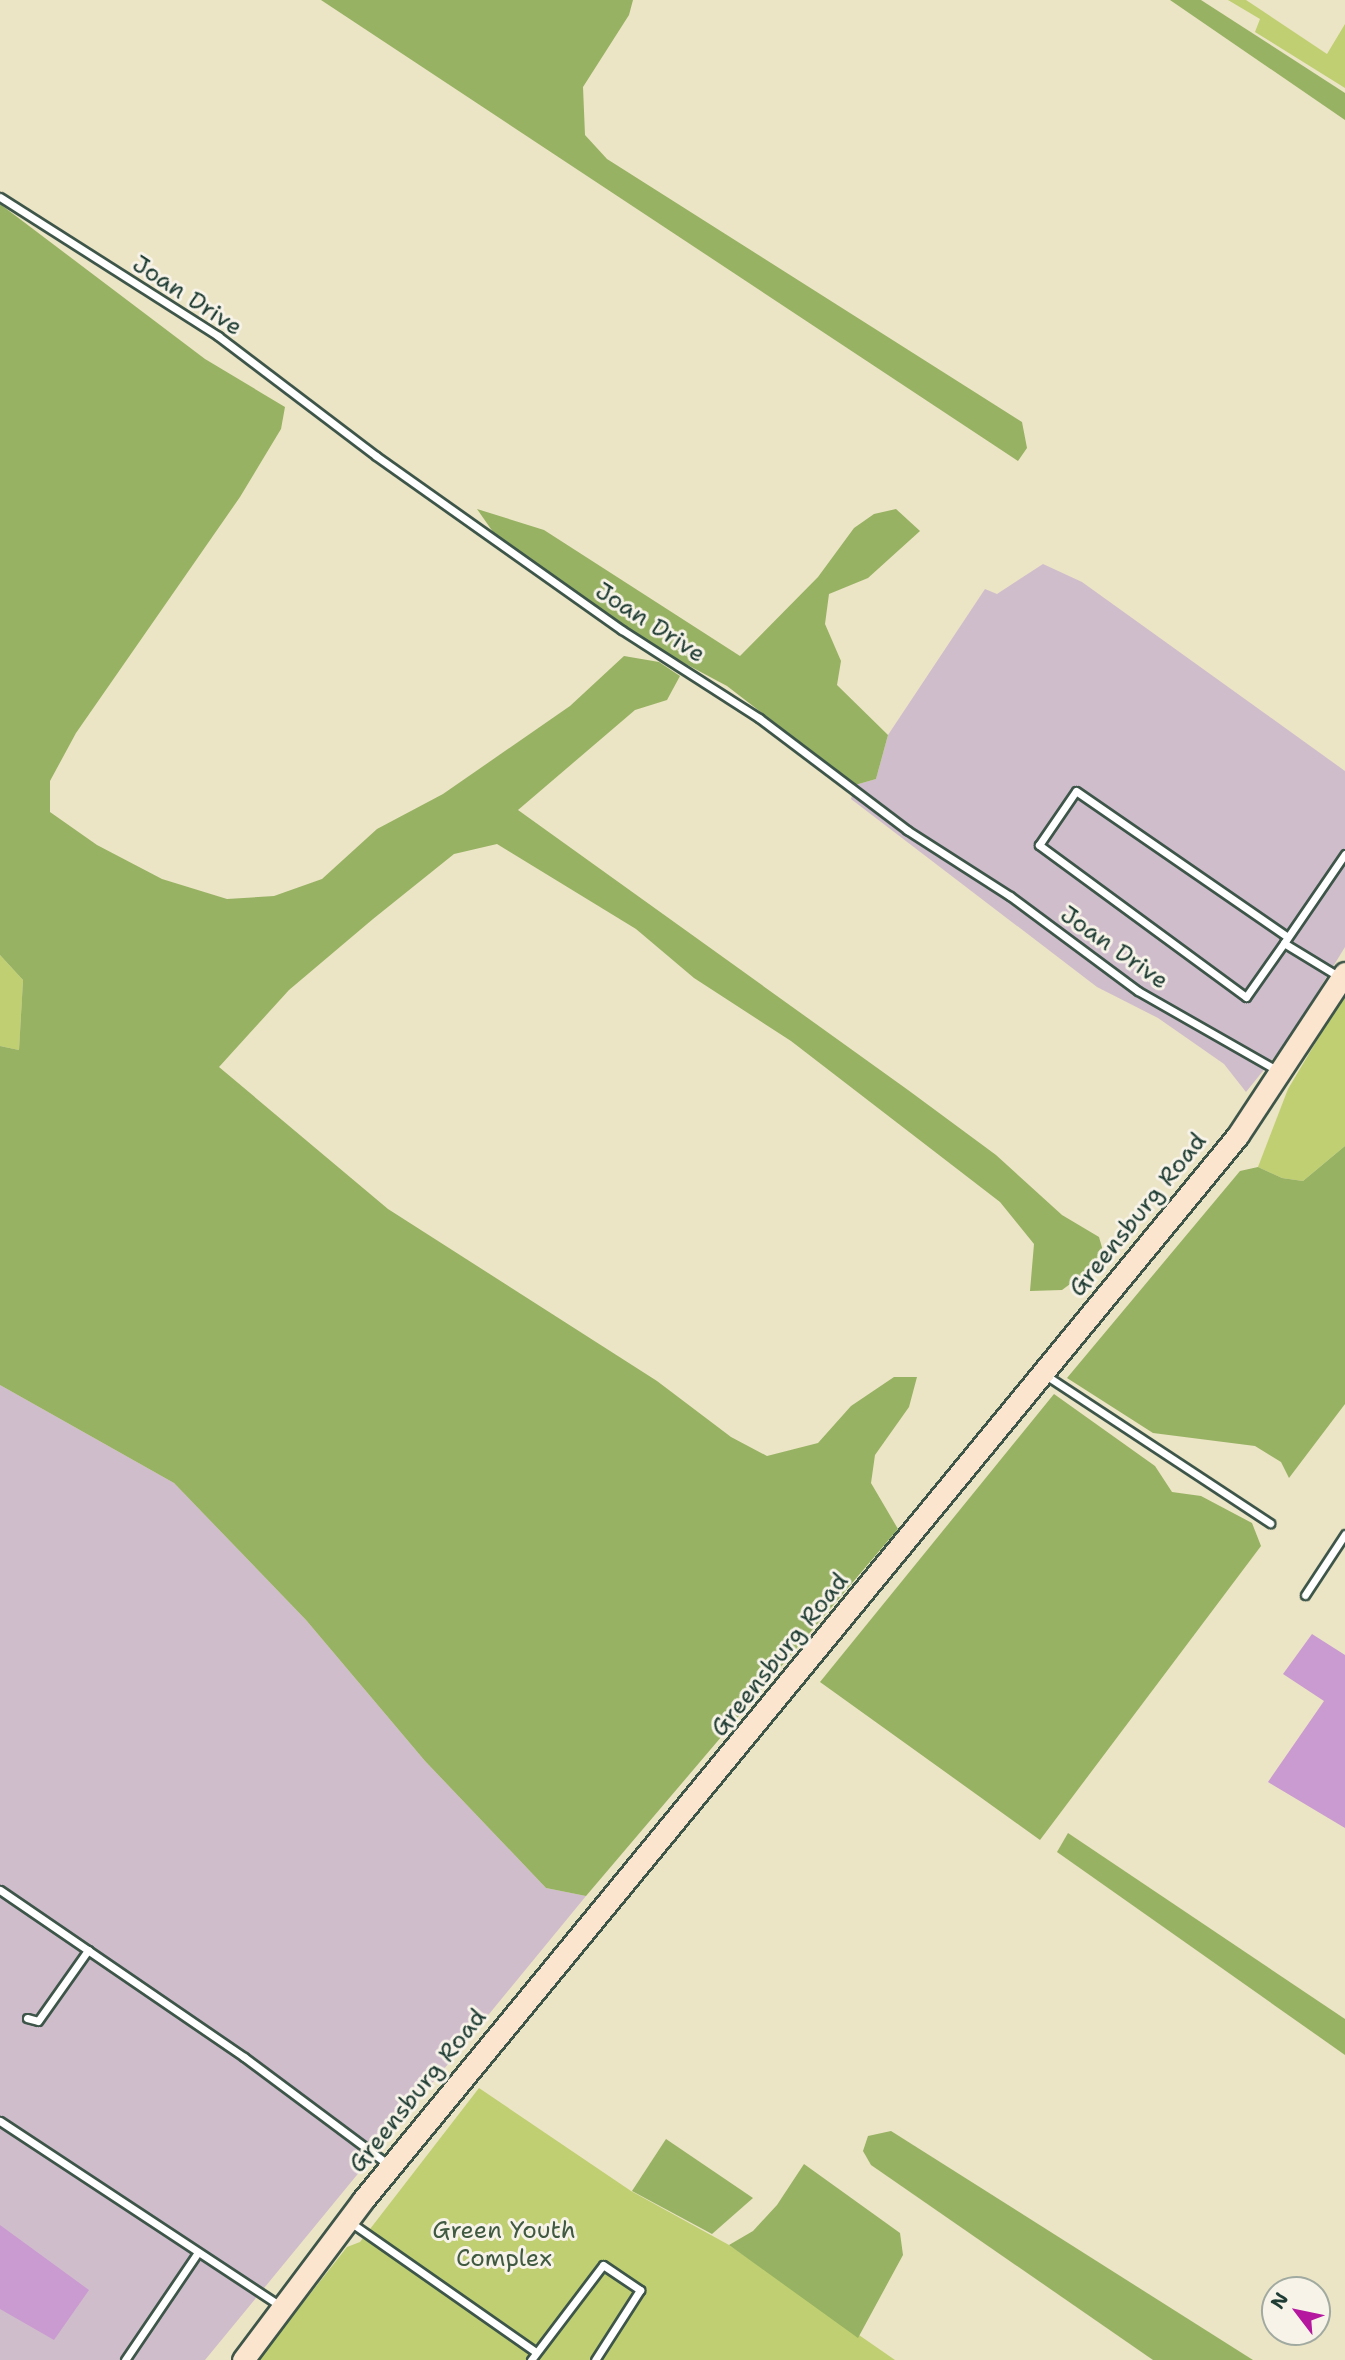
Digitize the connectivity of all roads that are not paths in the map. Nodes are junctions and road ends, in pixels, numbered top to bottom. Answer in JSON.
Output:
{"nodes":[{"id":1,"x":0,"y":197,"type":"edge"},
{"id":2,"x":1345,"y":854,"type":"edge"},
{"id":3,"x":1286,"y":940,"type":"junction"},
{"id":4,"x":1343,"y":976,"type":"edge"},
{"id":5,"x":1282,"y":1073,"type":"junction"},
{"id":6,"x":1043,"y":1373,"type":"junction"},
{"id":7,"x":1270,"y":1523,"type":"dead end"},
{"id":8,"x":1345,"y":1534,"type":"edge"},
{"id":9,"x":1305,"y":1595,"type":"dead end"},
{"id":10,"x":0,"y":1890,"type":"edge"},
{"id":11,"x":88,"y":1950,"type":"junction"},
{"id":12,"x":27,"y":2018,"type":"dead end"},
{"id":13,"x":0,"y":2121,"type":"edge"},
{"id":14,"x":390,"y":2167,"type":"junction"},
{"id":15,"x":347,"y":2220,"type":"junction"},
{"id":16,"x":198,"y":2252,"type":"junction"},
{"id":17,"x":282,"y":2308,"type":"junction"},
{"id":18,"x":536,"y":2351,"type":"junction"},
{"id":19,"x":125,"y":2360,"type":"edge"},
{"id":20,"x":243,"y":2360,"type":"edge"},
{"id":21,"x":531,"y":2360,"type":"edge"},
{"id":22,"x":595,"y":2360,"type":"edge"}],
"edges":[{"from":1,"to":5,"type":"lane","name":"Joan Drive"},
{"from":2,"to":3,"type":"lane"},
{"from":3,"to":3,"type":"lane"},
{"from":3,"to":4,"type":"lane"},
{"from":4,"to":5,"type":"main road","name":"Greensburg Road"},
{"from":5,"to":6,"type":"main road","name":"Greensburg Road"},
{"from":6,"to":7,"type":"lane"},
{"from":6,"to":14,"type":"main road","name":"Greensburg Road"},
{"from":8,"to":9,"type":"lane"},
{"from":10,"to":11,"type":"lane"},
{"from":11,"to":12,"type":"lane"},
{"from":11,"to":14,"type":"lane"},
{"from":13,"to":16,"type":"lane"},
{"from":14,"to":15,"type":"main road","name":"Greensburg Road"},
{"from":15,"to":17,"type":"main road","name":"Greensburg Road"},
{"from":15,"to":18,"type":"lane"},
{"from":16,"to":17,"type":"lane"},
{"from":16,"to":19,"type":"lane"},
{"from":17,"to":20,"type":"main road","name":"Greensburg Road"},
{"from":18,"to":21,"type":"lane"},
{"from":18,"to":22,"type":"lane"}]}
